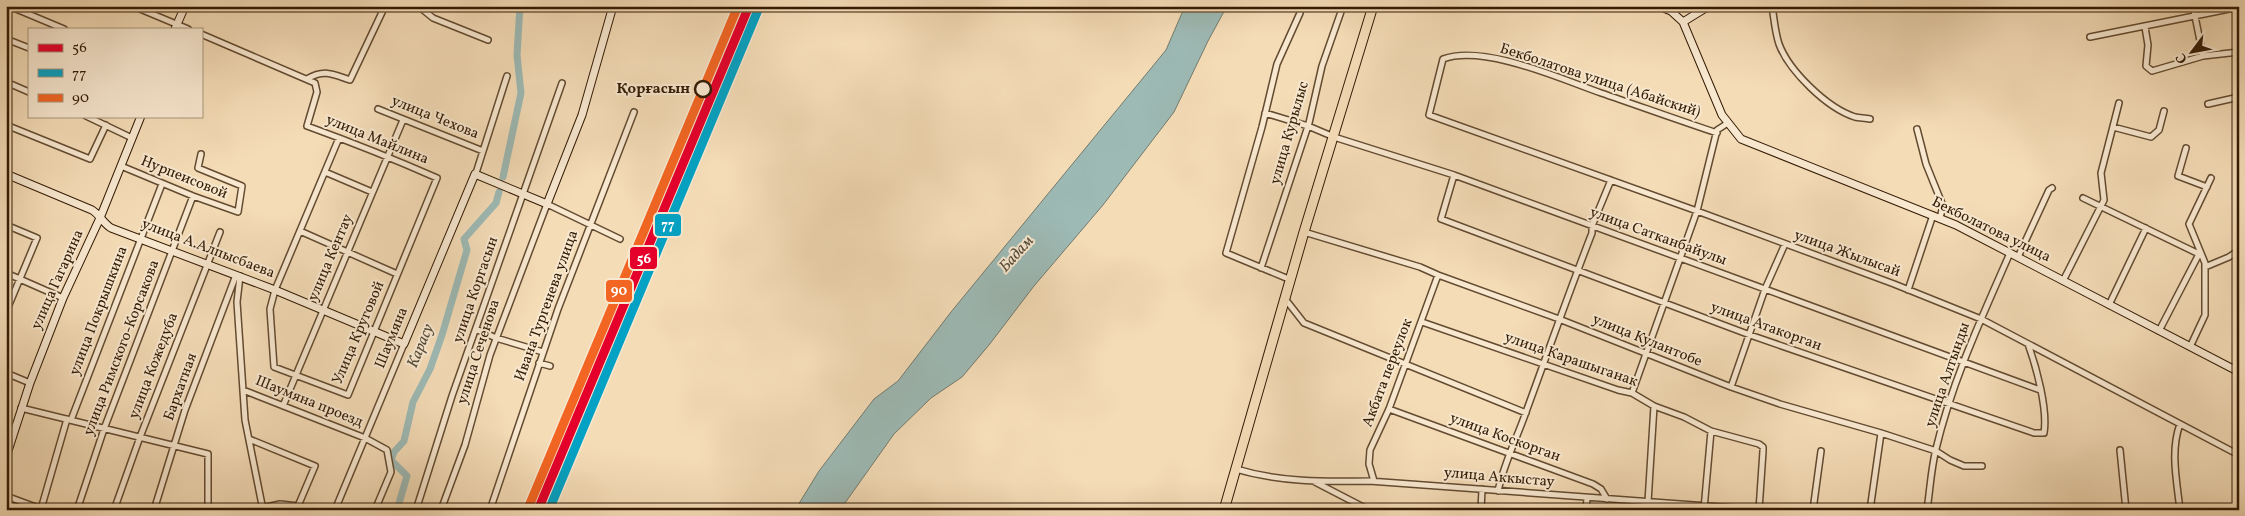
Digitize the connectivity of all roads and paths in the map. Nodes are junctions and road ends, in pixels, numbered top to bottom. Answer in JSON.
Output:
{"nodes":[{"id":1,"x":9,"y":6,"type":"edge"},
{"id":2,"x":133,"y":6,"type":"edge"},
{"id":3,"x":185,"y":6,"type":"edge"},
{"id":4,"x":385,"y":6,"type":"edge"},
{"id":5,"x":414,"y":6,"type":"edge"},
{"id":6,"x":613,"y":6,"type":"edge"},
{"id":7,"x":1343,"y":6,"type":"edge"},
{"id":8,"x":1372,"y":6,"type":"edge"},
{"id":9,"x":1659,"y":6,"type":"edge"},
{"id":10,"x":1709,"y":6,"type":"edge"},
{"id":11,"x":1772,"y":6,"type":"edge"},
{"id":12,"x":2193,"y":6,"type":"edge"},
{"id":13,"x":2239,"y":7,"type":"edge"},
{"id":14,"x":1300,"y":14,"type":"dead end"},
{"id":15,"x":2195,"y":16,"type":"junction"},
{"id":16,"x":1683,"y":22,"type":"junction"},
{"id":17,"x":176,"y":26,"type":"edge"},
{"id":18,"x":2145,"y":27,"type":"junction"},
{"id":19,"x":62,"y":28,"type":"edge"},
{"id":20,"x":202,"y":34,"type":"edge"},
{"id":21,"x":2090,"y":37,"type":"dead end"},
{"id":22,"x":6,"y":39,"type":"edge"},
{"id":23,"x":488,"y":40,"type":"dead end"},
{"id":24,"x":28,"y":48,"type":"edge"},
{"id":25,"x":2239,"y":52,"type":"edge"},
{"id":26,"x":2203,"y":56,"type":"junction"},
{"id":27,"x":507,"y":76,"type":"dead end"},
{"id":28,"x":307,"y":79,"type":"junction"},
{"id":29,"x":6,"y":82,"type":"edge"},
{"id":30,"x":562,"y":83,"type":"dead end"},
{"id":31,"x":28,"y":92,"type":"edge"},
{"id":32,"x":2239,"y":97,"type":"edge"},
{"id":33,"x":2119,"y":103,"type":"dead end"},
{"id":34,"x":2208,"y":104,"type":"dead end"},
{"id":35,"x":378,"y":109,"type":"dead end"},
{"id":36,"x":2164,"y":111,"type":"dead end"},
{"id":37,"x":634,"y":112,"type":"dead end"},
{"id":38,"x":1265,"y":113,"type":"junction"},
{"id":39,"x":1429,"y":115,"type":"joint"},
{"id":40,"x":90,"y":118,"type":"edge"},
{"id":41,"x":140,"y":118,"type":"edge"},
{"id":42,"x":1870,"y":119,"type":"dead end"},
{"id":43,"x":403,"y":120,"type":"junction"},
{"id":44,"x":1728,"y":123,"type":"junction"},
{"id":45,"x":6,"y":125,"type":"edge"},
{"id":46,"x":106,"y":125,"type":"junction"},
{"id":47,"x":1308,"y":126,"type":"junction"},
{"id":48,"x":2113,"y":127,"type":"junction"},
{"id":49,"x":1917,"y":129,"type":"dead end"},
{"id":50,"x":1716,"y":133,"type":"junction"},
{"id":51,"x":1334,"y":137,"type":"junction"},
{"id":52,"x":132,"y":138,"type":"junction"},
{"id":53,"x":340,"y":138,"type":"junction"},
{"id":54,"x":2186,"y":148,"type":"dead end"},
{"id":55,"x":482,"y":151,"type":"junction"},
{"id":56,"x":201,"y":154,"type":"dead end"},
{"id":57,"x":388,"y":156,"type":"junction"},
{"id":58,"x":121,"y":166,"type":"junction"},
{"id":59,"x":325,"y":172,"type":"junction"},
{"id":60,"x":6,"y":174,"type":"edge"},
{"id":61,"x":475,"y":174,"type":"junction"},
{"id":62,"x":1454,"y":175,"type":"junction"},
{"id":63,"x":437,"y":178,"type":"joint"},
{"id":64,"x":2211,"y":178,"type":"dead end"},
{"id":65,"x":1611,"y":180,"type":"junction"},
{"id":66,"x":162,"y":184,"type":"junction"},
{"id":67,"x":2207,"y":187,"type":"junction"},
{"id":68,"x":2052,"y":188,"type":"dead end"},
{"id":69,"x":372,"y":192,"type":"junction"},
{"id":70,"x":524,"y":194,"type":"junction"},
{"id":71,"x":194,"y":196,"type":"junction"},
{"id":72,"x":2083,"y":198,"type":"dead end"},
{"id":73,"x":547,"y":204,"type":"junction"},
{"id":74,"x":2101,"y":205,"type":"junction"},
{"id":75,"x":1697,"y":211,"type":"junction"},
{"id":76,"x":1936,"y":217,"type":"junction"},
{"id":77,"x":100,"y":218,"type":"junction"},
{"id":78,"x":590,"y":224,"type":"junction"},
{"id":79,"x":6,"y":225,"type":"edge"},
{"id":80,"x":1592,"y":226,"type":"junction"},
{"id":81,"x":2146,"y":228,"type":"junction"},
{"id":82,"x":300,"y":231,"type":"junction"},
{"id":83,"x":220,"y":232,"type":"dead end"},
{"id":84,"x":1304,"y":232,"type":"junction"},
{"id":85,"x":140,"y":237,"type":"junction"},
{"id":86,"x":620,"y":239,"type":"dead end"},
{"id":87,"x":1785,"y":244,"type":"junction"},
{"id":88,"x":173,"y":250,"type":"junction"},
{"id":89,"x":2239,"y":250,"type":"edge"},
{"id":90,"x":347,"y":252,"type":"junction"},
{"id":91,"x":2010,"y":253,"type":"junction"},
{"id":92,"x":2199,"y":253,"type":"junction"},
{"id":93,"x":2018,"y":257,"type":"junction"},
{"id":94,"x":1681,"y":259,"type":"junction"},
{"id":95,"x":206,"y":264,"type":"junction"},
{"id":96,"x":1261,"y":268,"type":"junction"},
{"id":97,"x":2205,"y":268,"type":"junction"},
{"id":98,"x":1578,"y":269,"type":"junction"},
{"id":99,"x":6,"y":273,"type":"edge"},
{"id":100,"x":397,"y":274,"type":"junction"},
{"id":101,"x":1438,"y":275,"type":"junction"},
{"id":102,"x":238,"y":276,"type":"junction"},
{"id":103,"x":20,"y":279,"type":"junction"},
{"id":104,"x":1292,"y":280,"type":"junction"},
{"id":105,"x":2063,"y":281,"type":"junction"},
{"id":106,"x":1765,"y":289,"type":"junction"},
{"id":107,"x":275,"y":290,"type":"junction"},
{"id":108,"x":1908,"y":290,"type":"junction"},
{"id":109,"x":63,"y":298,"type":"junction"},
{"id":110,"x":1286,"y":300,"type":"junction"},
{"id":111,"x":1664,"y":303,"type":"junction"},
{"id":112,"x":2109,"y":305,"type":"junction"},
{"id":113,"x":322,"y":310,"type":"junction"},
{"id":114,"x":6,"y":312,"type":"edge"},
{"id":115,"x":1559,"y":319,"type":"junction"},
{"id":116,"x":1981,"y":319,"type":"junction"},
{"id":117,"x":1422,"y":322,"type":"junction"},
{"id":118,"x":476,"y":329,"type":"junction"},
{"id":119,"x":374,"y":330,"type":"junction"},
{"id":120,"x":2159,"y":331,"type":"junction"},
{"id":121,"x":1750,"y":335,"type":"junction"},
{"id":122,"x":496,"y":338,"type":"junction"},
{"id":123,"x":404,"y":344,"type":"junction"},
{"id":124,"x":2028,"y":344,"type":"junction"},
{"id":125,"x":2190,"y":347,"type":"junction"},
{"id":126,"x":543,"y":352,"type":"junction"},
{"id":127,"x":1646,"y":355,"type":"junction"},
{"id":128,"x":1965,"y":361,"type":"junction"},
{"id":129,"x":539,"y":363,"type":"junction"},
{"id":130,"x":1543,"y":363,"type":"junction"},
{"id":131,"x":1405,"y":365,"type":"junction"},
{"id":132,"x":550,"y":366,"type":"dead end"},
{"id":133,"x":2239,"y":372,"type":"edge"},
{"id":134,"x":6,"y":373,"type":"edge"},
{"id":135,"x":295,"y":375,"type":"junction"},
{"id":136,"x":30,"y":383,"type":"junction"},
{"id":137,"x":1731,"y":388,"type":"junction"},
{"id":138,"x":243,"y":390,"type":"junction"},
{"id":139,"x":2040,"y":390,"type":"junction"},
{"id":140,"x":1632,"y":393,"type":"junction"},
{"id":141,"x":1948,"y":405,"type":"junction"},
{"id":142,"x":283,"y":406,"type":"junction"},
{"id":143,"x":1654,"y":406,"type":"junction"},
{"id":144,"x":21,"y":408,"type":"junction"},
{"id":145,"x":1388,"y":409,"type":"junction"},
{"id":146,"x":1526,"y":413,"type":"junction"},
{"id":147,"x":69,"y":420,"type":"junction"},
{"id":148,"x":2180,"y":424,"type":"junction"},
{"id":149,"x":104,"y":428,"type":"junction"},
{"id":150,"x":1711,"y":431,"type":"junction"},
{"id":151,"x":1881,"y":433,"type":"junction"},
{"id":152,"x":140,"y":437,"type":"junction"},
{"id":153,"x":365,"y":438,"type":"junction"},
{"id":154,"x":249,"y":439,"type":"junction"},
{"id":155,"x":173,"y":445,"type":"junction"},
{"id":156,"x":1820,"y":450,"type":"dead end"},
{"id":157,"x":2120,"y":450,"type":"dead end"},
{"id":158,"x":1936,"y":451,"type":"junction"},
{"id":159,"x":1510,"y":454,"type":"junction"},
{"id":160,"x":2239,"y":455,"type":"edge"},
{"id":161,"x":6,"y":456,"type":"edge"},
{"id":162,"x":1982,"y":466,"type":"dead end"},
{"id":163,"x":1236,"y":468,"type":"junction"},
{"id":164,"x":1374,"y":481,"type":"junction"},
{"id":165,"x":1314,"y":482,"type":"junction"},
{"id":166,"x":1482,"y":489,"type":"junction"},
{"id":167,"x":1498,"y":490,"type":"junction"},
{"id":168,"x":6,"y":496,"type":"edge"},
{"id":169,"x":1587,"y":498,"type":"junction"},
{"id":170,"x":1607,"y":499,"type":"junction"},
{"id":171,"x":1648,"y":502,"type":"junction"},
{"id":172,"x":417,"y":507,"type":"dead end"},
{"id":173,"x":1704,"y":508,"type":"edge"},
{"id":174,"x":42,"y":509,"type":"edge"},
{"id":175,"x":262,"y":509,"type":"edge"},
{"id":176,"x":77,"y":510,"type":"edge"},
{"id":177,"x":114,"y":510,"type":"edge"},
{"id":178,"x":154,"y":510,"type":"edge"},
{"id":179,"x":208,"y":510,"type":"edge"},
{"id":180,"x":335,"y":510,"type":"edge"},
{"id":181,"x":375,"y":510,"type":"edge"},
{"id":182,"x":441,"y":510,"type":"edge"},
{"id":183,"x":490,"y":510,"type":"edge"},
{"id":184,"x":1224,"y":510,"type":"edge"},
{"id":185,"x":1369,"y":510,"type":"edge"},
{"id":186,"x":1482,"y":510,"type":"edge"},
{"id":187,"x":1586,"y":510,"type":"edge"},
{"id":188,"x":1760,"y":510,"type":"edge"},
{"id":189,"x":1813,"y":510,"type":"edge"},
{"id":190,"x":1870,"y":510,"type":"edge"},
{"id":191,"x":1927,"y":510,"type":"edge"},
{"id":192,"x":2126,"y":510,"type":"edge"},
{"id":193,"x":2180,"y":510,"type":"edge"}],
"edges":[{"from":1,"to":19,"type":"street"},
{"from":2,"to":17,"type":"street"},
{"from":3,"to":17,"type":"street"},
{"from":4,"to":28,"type":"street"},
{"from":5,"to":23,"type":"street"},
{"from":6,"to":73,"type":"street","name":"улица Сеченова"},
{"from":7,"to":47,"type":"street","name":"улица Курылыс"},
{"from":8,"to":51,"type":"highway"},
{"from":9,"to":16,"type":"street"},
{"from":10,"to":16,"type":"street"},
{"from":11,"to":42,"type":"street"},
{"from":12,"to":15,"type":"street"},
{"from":13,"to":15,"type":"street"},
{"from":14,"to":38,"type":"street"},
{"from":15,"to":18,"type":"street"},
{"from":15,"to":26,"type":"street"},
{"from":16,"to":44,"type":"street","name":"Бекболатова улица"},
{"from":18,"to":21,"type":"street"},
{"from":18,"to":26,"type":"street"},
{"from":20,"to":28,"type":"street"},
{"from":22,"to":24,"type":"street"},
{"from":25,"to":26,"type":"street"},
{"from":27,"to":55,"type":"street","name":"Шаумяна"},
{"from":28,"to":53,"type":"street","name":"улица Майлина"},
{"from":29,"to":31,"type":"street"},
{"from":30,"to":70,"type":"street","name":"улица Коргасын"},
{"from":32,"to":34,"type":"street"},
{"from":33,"to":48,"type":"street"},
{"from":35,"to":43,"type":"street","name":"улица Чехова"},
{"from":36,"to":48,"type":"street"},
{"from":37,"to":78,"type":"street","name":"Ивана Тургенева улица"},
{"from":38,"to":47,"type":"street","name":"улица Сатканбайулы"},
{"from":38,"to":96,"type":"street"},
{"from":39,"to":50,"type":"street","name":"Бекболатова улица (Абайский)"},
{"from":39,"to":65,"type":"street","name":"улица Жылысай"},
{"from":40,"to":46,"type":"street"},
{"from":41,"to":52,"type":"street","name":"улица Гагарина"},
{"from":43,"to":55,"type":"street","name":"улица Чехова"},
{"from":43,"to":57,"type":"street","name":"улица Кентау"},
{"from":44,"to":50,"type":"street"},
{"from":44,"to":76,"type":"street","name":"Бекболатова улица"},
{"from":45,"to":46,"type":"street"},
{"from":46,"to":52,"type":"street"},
{"from":47,"to":51,"type":"street","name":"улица Сатканбайулы"},
{"from":47,"to":96,"type":"street","name":"улица Курылыс"},
{"from":48,"to":74,"type":"street"},
{"from":49,"to":76,"type":"street"},
{"from":50,"to":75,"type":"street"},
{"from":51,"to":62,"type":"street","name":"улица Сатканбайулы"},
{"from":51,"to":84,"type":"highway"},
{"from":52,"to":58,"type":"street","name":"улица Гагарина"},
{"from":53,"to":57,"type":"street","name":"улица Майлина"},
{"from":53,"to":59,"type":"street","name":"Улица Круговой"},
{"from":54,"to":67,"type":"street"},
{"from":55,"to":61,"type":"street","name":"Шаумяна"},
{"from":56,"to":71,"type":"street","name":"Нурпеисовой"},
{"from":57,"to":63,"type":"street","name":"улица Майлина"},
{"from":57,"to":69,"type":"street","name":"улица Кентау"},
{"from":58,"to":66,"type":"street","name":"Нурпеисовой"},
{"from":58,"to":77,"type":"street","name":"улица Гагарина"},
{"from":59,"to":69,"type":"street"},
{"from":59,"to":82,"type":"street","name":"Улица Круговой"},
{"from":60,"to":77,"type":"street","name":"улица А.Алпысбаева"},
{"from":61,"to":70,"type":"street"},
{"from":61,"to":123,"type":"street","name":"Шаумяна"},
{"from":62,"to":80,"type":"street","name":"улица Сатканбайулы"},
{"from":62,"to":98,"type":"street","name":"улица Атакорган"},
{"from":63,"to":100,"type":"street","name":"Улица Круговой"},
{"from":64,"to":67,"type":"street"},
{"from":65,"to":75,"type":"street","name":"улица Жылысай"},
{"from":65,"to":80,"type":"street"},
{"from":66,"to":71,"type":"street","name":"Нурпеисовой"},
{"from":66,"to":85,"type":"street","name":"улица Покрышкина"},
{"from":67,"to":92,"type":"street"},
{"from":68,"to":93,"type":"street"},
{"from":69,"to":90,"type":"street","name":"улица Кентау"},
{"from":70,"to":73,"type":"street"},
{"from":70,"to":118,"type":"street","name":"улица Коргасын"},
{"from":71,"to":88,"type":"street","name":"улица Римского-Корсакова"},
{"from":72,"to":74,"type":"street"},
{"from":73,"to":78,"type":"street"},
{"from":73,"to":122,"type":"street","name":"улица Сеченова"},
{"from":74,"to":81,"type":"street"},
{"from":74,"to":105,"type":"street"},
{"from":75,"to":87,"type":"street","name":"улица Жылысай"},
{"from":75,"to":94,"type":"street"},
{"from":76,"to":91,"type":"street","name":"Бекболатова улица"},
{"from":76,"to":108,"type":"street"},
{"from":77,"to":85,"type":"street","name":"улица А.Алпысбаева"},
{"from":77,"to":109,"type":"street","name":"улица Гагарина"},
{"from":78,"to":86,"type":"street"},
{"from":78,"to":126,"type":"street","name":"Ивана Тургенева улица"},
{"from":79,"to":103,"type":"street"},
{"from":80,"to":94,"type":"street","name":"улица Сатканбайулы"},
{"from":80,"to":98,"type":"street"},
{"from":81,"to":92,"type":"street"},
{"from":81,"to":112,"type":"street"},
{"from":82,"to":90,"type":"street"},
{"from":82,"to":107,"type":"street","name":"Улица Круговой"},
{"from":83,"to":95,"type":"street","name":"улица Кожедуба"},
{"from":84,"to":101,"type":"street","name":"улица Кулантобе"},
{"from":84,"to":104,"type":"highway"},
{"from":85,"to":88,"type":"street","name":"улица А.Алпысбаева"},
{"from":85,"to":147,"type":"street","name":"улица Покрышкина"},
{"from":87,"to":106,"type":"street"},
{"from":87,"to":108,"type":"street","name":"улица Жылысай"},
{"from":88,"to":95,"type":"street","name":"улица А.Алпысбаева"},
{"from":88,"to":149,"type":"street","name":"улица Римского-Корсакова"},
{"from":89,"to":97,"type":"street"},
{"from":90,"to":100,"type":"street"},
{"from":90,"to":113,"type":"street","name":"улица Кентау"},
{"from":91,"to":93,"type":"street","name":"Бекболатова улица"},
{"from":91,"to":116,"type":"street","name":"улица Алтынды"},
{"from":92,"to":97,"type":"street"},
{"from":92,"to":120,"type":"street"},
{"from":93,"to":105,"type":"street","name":"Бекболатова улица"},
{"from":94,"to":106,"type":"street","name":"улица Сатканбайулы"},
{"from":94,"to":111,"type":"street"},
{"from":95,"to":102,"type":"street","name":"улица А.Алпысбаева"},
{"from":95,"to":152,"type":"street","name":"улица Кожедуба"},
{"from":96,"to":104,"type":"street"},
{"from":97,"to":125,"type":"street"},
{"from":98,"to":111,"type":"street","name":"улица Атакорган"},
{"from":98,"to":115,"type":"street"},
{"from":99,"to":103,"type":"street"},
{"from":100,"to":119,"type":"street","name":"Улица Круговой"},
{"from":101,"to":115,"type":"street","name":"улица Кулантобе"},
{"from":101,"to":117,"type":"street","name":"Акбата переулок"},
{"from":102,"to":107,"type":"street","name":"улица А.Алпысбаева"},
{"from":102,"to":138,"type":"street"},
{"from":102,"to":155,"type":"street","name":"Бархатная"},
{"from":103,"to":109,"type":"street"},
{"from":103,"to":114,"type":"street"},
{"from":104,"to":110,"type":"highway"},
{"from":105,"to":112,"type":"street","name":"Бекболатова улица"},
{"from":106,"to":121,"type":"street"},
{"from":106,"to":128,"type":"street","name":"улица Сатканбайулы"},
{"from":107,"to":113,"type":"street","name":"улица А.Алпысбаева"},
{"from":107,"to":135,"type":"street","name":"Улица Круговой"},
{"from":108,"to":116,"type":"street","name":"улица Жылысай"},
{"from":109,"to":136,"type":"street","name":"улица Гагарина"},
{"from":110,"to":131,"type":"street"},
{"from":110,"to":163,"type":"highway"},
{"from":111,"to":121,"type":"street","name":"улица Атакорган"},
{"from":111,"to":127,"type":"street"},
{"from":112,"to":120,"type":"street","name":"Бекболатова улица"},
{"from":113,"to":119,"type":"street","name":"улица А.Алпысбаева"},
{"from":113,"to":135,"type":"street","name":"улица Кентау"},
{"from":115,"to":127,"type":"street","name":"улица Кулантобе"},
{"from":115,"to":130,"type":"street"},
{"from":116,"to":124,"type":"street","name":"улица Жылысай"},
{"from":116,"to":128,"type":"street","name":"улица Алтынды"},
{"from":117,"to":130,"type":"street","name":"улица Карашыганак"},
{"from":117,"to":131,"type":"street","name":"Акбата переулок"},
{"from":118,"to":122,"type":"street"},
{"from":118,"to":172,"type":"street","name":"улица Коргасын"},
{"from":119,"to":123,"type":"street","name":"улица А.Алпысбаева"},
{"from":119,"to":135,"type":"street","name":"Улица Круговой"},
{"from":120,"to":125,"type":"street","name":"Бекболатова улица"},
{"from":121,"to":137,"type":"street"},
{"from":121,"to":141,"type":"street","name":"улица Атакорган"},
{"from":122,"to":126,"type":"street"},
{"from":122,"to":182,"type":"street","name":"улица Сеченова"},
{"from":123,"to":153,"type":"street","name":"Шаумяна"},
{"from":124,"to":139,"type":"street","name":"улица Атакорган"},
{"from":124,"to":148,"type":"street","name":"улица Жылысай"},
{"from":125,"to":133,"type":"street","name":"Бекболатова улица"},
{"from":126,"to":129,"type":"street","name":"Ивана Тургенева улица"},
{"from":127,"to":137,"type":"street","name":"улица Кулантобе"},
{"from":127,"to":140,"type":"street"},
{"from":128,"to":139,"type":"street","name":"улица Сатканбайулы"},
{"from":128,"to":141,"type":"street","name":"улица Алтынды"},
{"from":129,"to":132,"type":"street"},
{"from":129,"to":183,"type":"street","name":"Ивана Тургенева улица"},
{"from":130,"to":140,"type":"street","name":"улица Карашыганак"},
{"from":130,"to":146,"type":"street"},
{"from":131,"to":145,"type":"street","name":"Акбата переулок"},
{"from":131,"to":146,"type":"street"},
{"from":134,"to":136,"type":"street"},
{"from":135,"to":142,"type":"street","name":"улица Кентау"},
{"from":136,"to":144,"type":"street","name":"улица Гагарина"},
{"from":137,"to":151,"type":"street","name":"улица Кулантобе"},
{"from":138,"to":142,"type":"street","name":"Шаумяна проезд"},
{"from":138,"to":154,"type":"street"},
{"from":139,"to":141,"type":"street","name":"улица Атакорган"},
{"from":140,"to":143,"type":"street","name":"улица Карашыганак"},
{"from":141,"to":158,"type":"street","name":"улица Алтынды"},
{"from":142,"to":153,"type":"street","name":"Шаумяна проезд"},
{"from":143,"to":150,"type":"street","name":"улица Карашыганак"},
{"from":143,"to":171,"type":"street"},
{"from":144,"to":147,"type":"street"},
{"from":144,"to":161,"type":"street","name":"улица Гагарина"},
{"from":145,"to":159,"type":"street","name":"улица Коскорган"},
{"from":145,"to":164,"type":"street","name":"Акбата переулок"},
{"from":146,"to":159,"type":"street"},
{"from":147,"to":149,"type":"street"},
{"from":147,"to":174,"type":"street","name":"улица Покрышкина"},
{"from":148,"to":160,"type":"street","name":"улица Жылысай"},
{"from":148,"to":193,"type":"street"},
{"from":149,"to":152,"type":"street"},
{"from":149,"to":176,"type":"street","name":"улица Римского-Корсакова"},
{"from":150,"to":173,"type":"street"},
{"from":150,"to":188,"type":"street","name":"улица Карашыганак"},
{"from":151,"to":158,"type":"street","name":"улица Кулантобе"},
{"from":151,"to":190,"type":"street"},
{"from":152,"to":155,"type":"street"},
{"from":152,"to":177,"type":"street","name":"улица Кожедуба"},
{"from":153,"to":180,"type":"street","name":"Шаумяна"},
{"from":153,"to":181,"type":"street","name":"Шаумяна проезд"},
{"from":154,"to":175,"type":"street"},
{"from":154,"to":175,"type":"street"},
{"from":155,"to":178,"type":"street","name":"Бархатная"},
{"from":155,"to":179,"type":"street"},
{"from":156,"to":189,"type":"street"},
{"from":157,"to":192,"type":"street"},
{"from":158,"to":162,"type":"street","name":"улица Кулантобе"},
{"from":158,"to":191,"type":"street","name":"улица Алтынды"},
{"from":159,"to":167,"type":"street"},
{"from":159,"to":170,"type":"street","name":"улица Коскорган"},
{"from":163,"to":165,"type":"street","name":"улица Аккыстау"},
{"from":163,"to":184,"type":"highway"},
{"from":164,"to":165,"type":"street","name":"улица Аккыстау"},
{"from":164,"to":166,"type":"street","name":"улица Аккыстау"},
{"from":165,"to":185,"type":"street"},
{"from":166,"to":167,"type":"street","name":"улица Аккыстау"},
{"from":166,"to":186,"type":"street"},
{"from":167,"to":169,"type":"street","name":"улица Аккыстау"},
{"from":168,"to":174,"type":"street"},
{"from":169,"to":170,"type":"street","name":"улица Аккыстау"},
{"from":169,"to":187,"type":"street"},
{"from":170,"to":171,"type":"street","name":"улица Аккыстау"},
{"from":171,"to":173,"type":"street","name":"улица Аккыстау"},
{"from":173,"to":188,"type":"street","name":"улица Аккыстау"}]}
